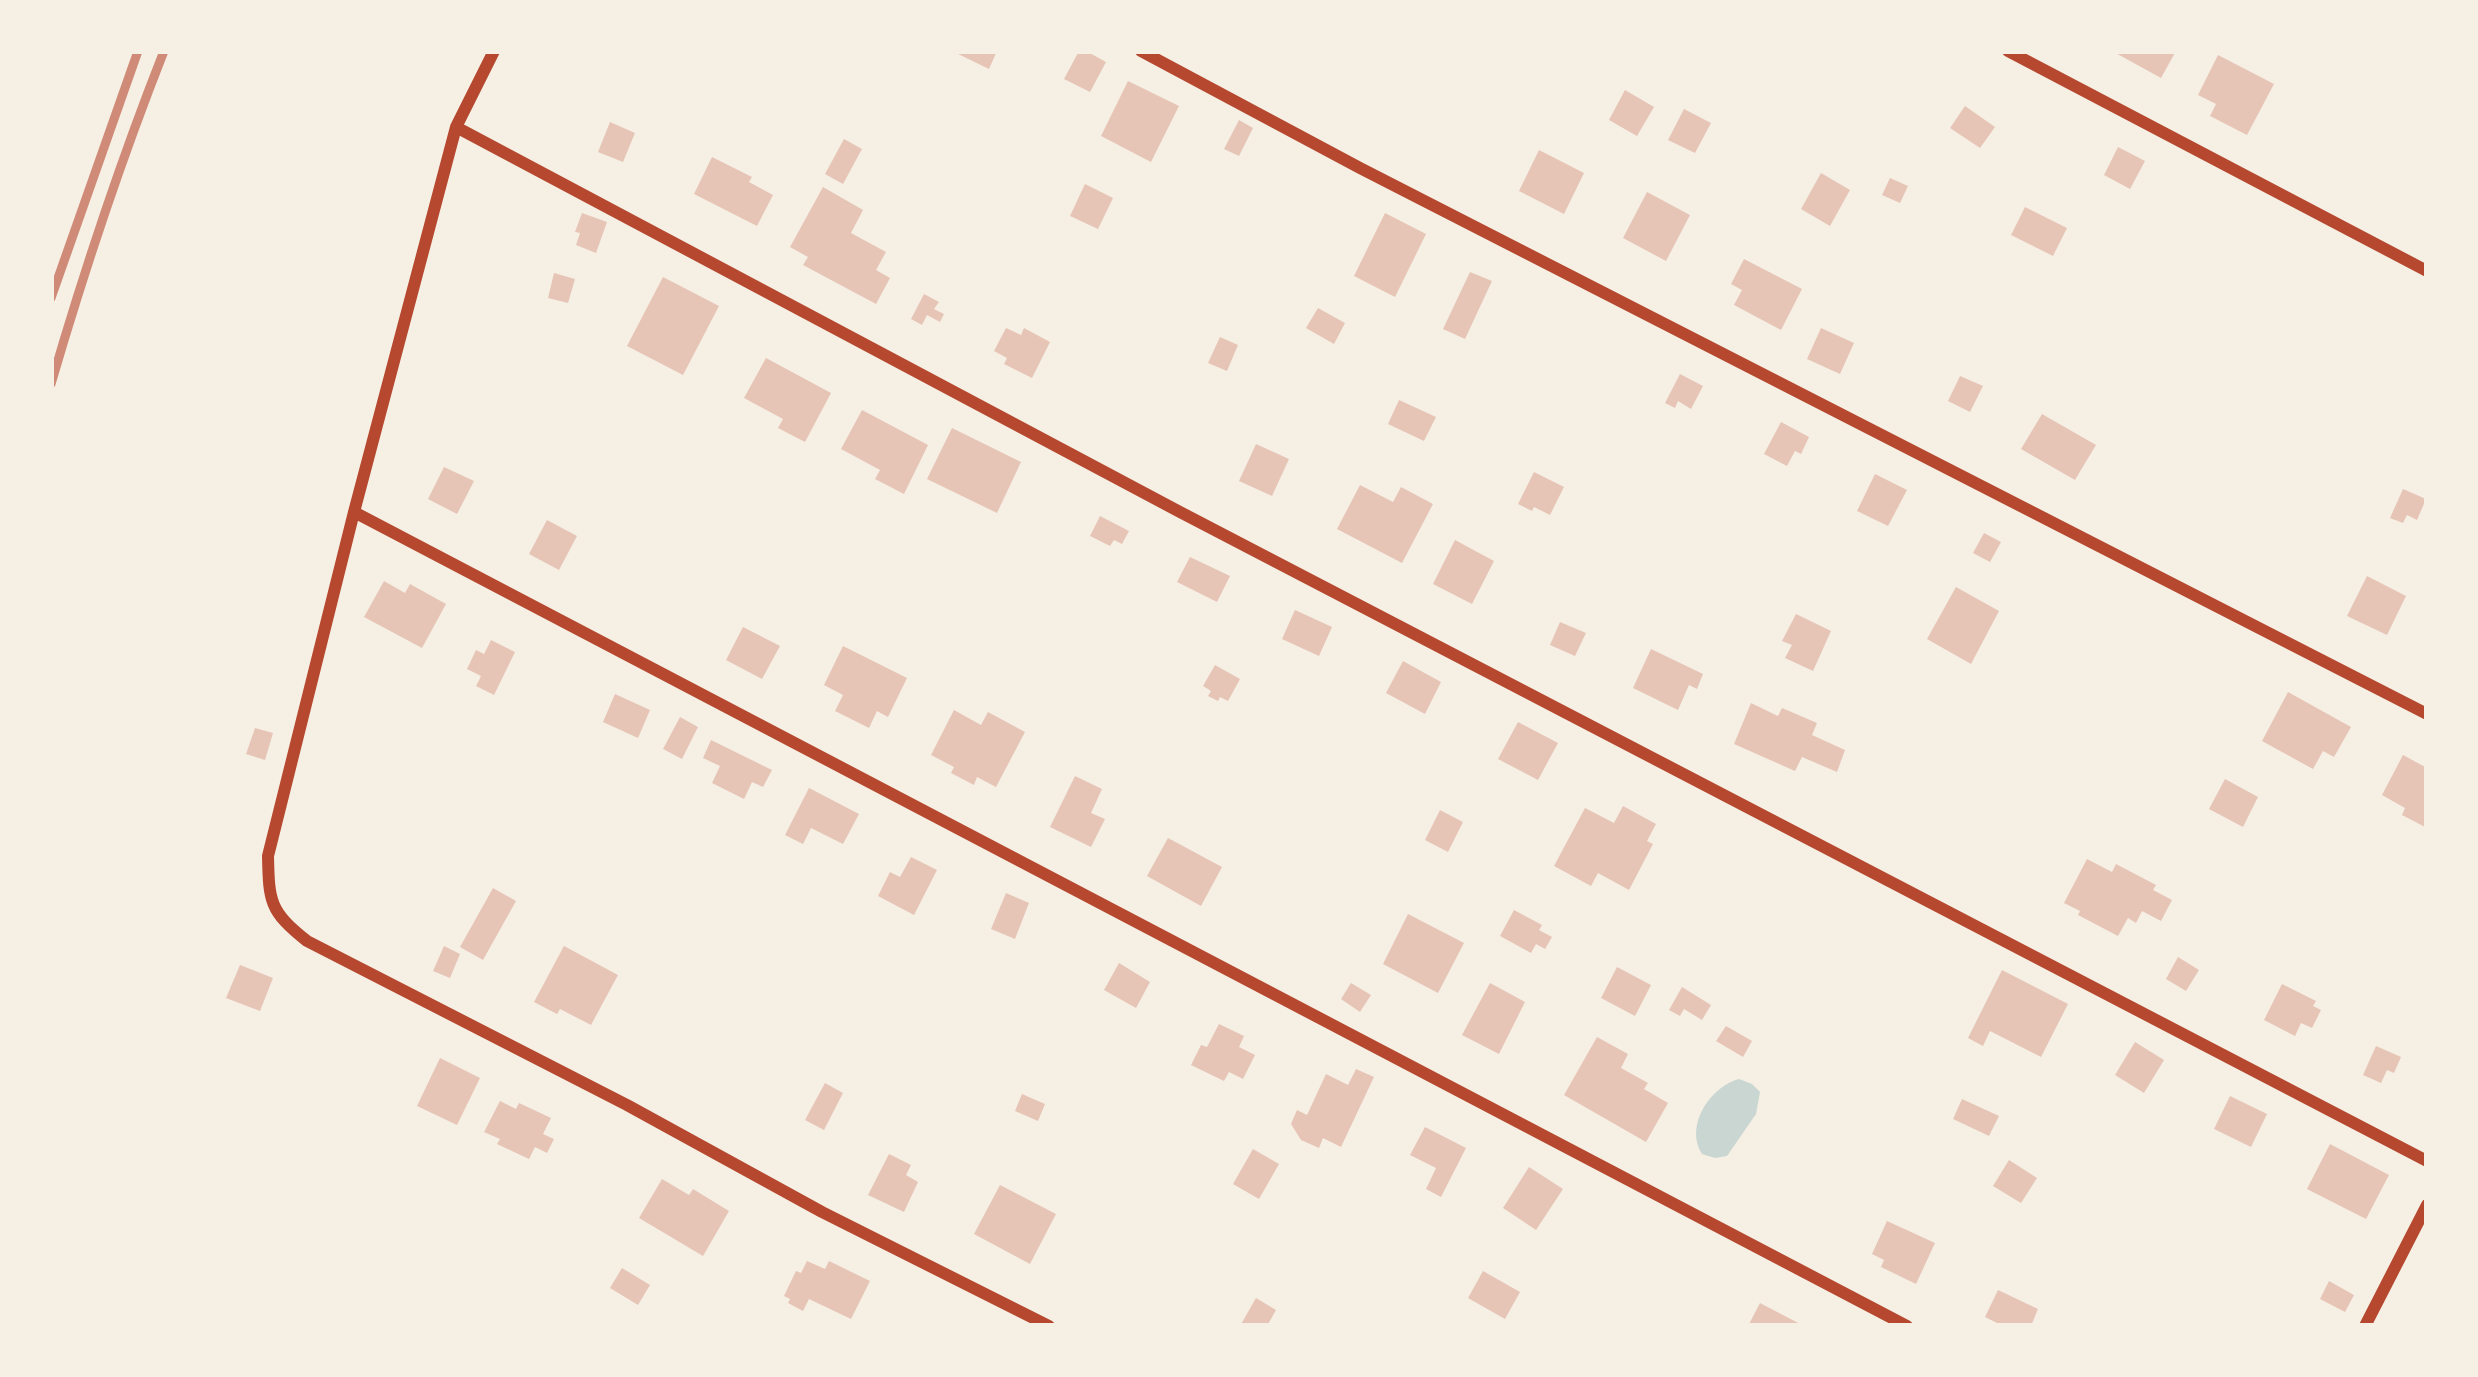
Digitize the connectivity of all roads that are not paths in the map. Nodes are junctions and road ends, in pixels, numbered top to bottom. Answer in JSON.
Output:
{"nodes":[{"id":1,"x":494,"y":51,"type":"edge"},
{"id":2,"x":1142,"y":51,"type":"edge"},
{"id":3,"x":2008,"y":51,"type":"edge"},
{"id":4,"x":456,"y":127,"type":"junction"},
{"id":5,"x":2427,"y":271,"type":"edge"},
{"id":6,"x":354,"y":512,"type":"junction"},
{"id":7,"x":2427,"y":714,"type":"edge"},
{"id":8,"x":2427,"y":1161,"type":"edge"},
{"id":9,"x":2427,"y":1205,"type":"edge"},
{"id":10,"x":1049,"y":1326,"type":"edge"},
{"id":11,"x":1907,"y":1326,"type":"edge"},
{"id":12,"x":2365,"y":1326,"type":"edge"}],
"edges":[{"from":1,"to":4,"type":"street"},
{"from":2,"to":7,"type":"street"},
{"from":3,"to":5,"type":"street"},
{"from":4,"to":6,"type":"street"},
{"from":4,"to":8,"type":"street"},
{"from":6,"to":10,"type":"street"},
{"from":6,"to":11,"type":"street"},
{"from":9,"to":12,"type":"street"}]}
